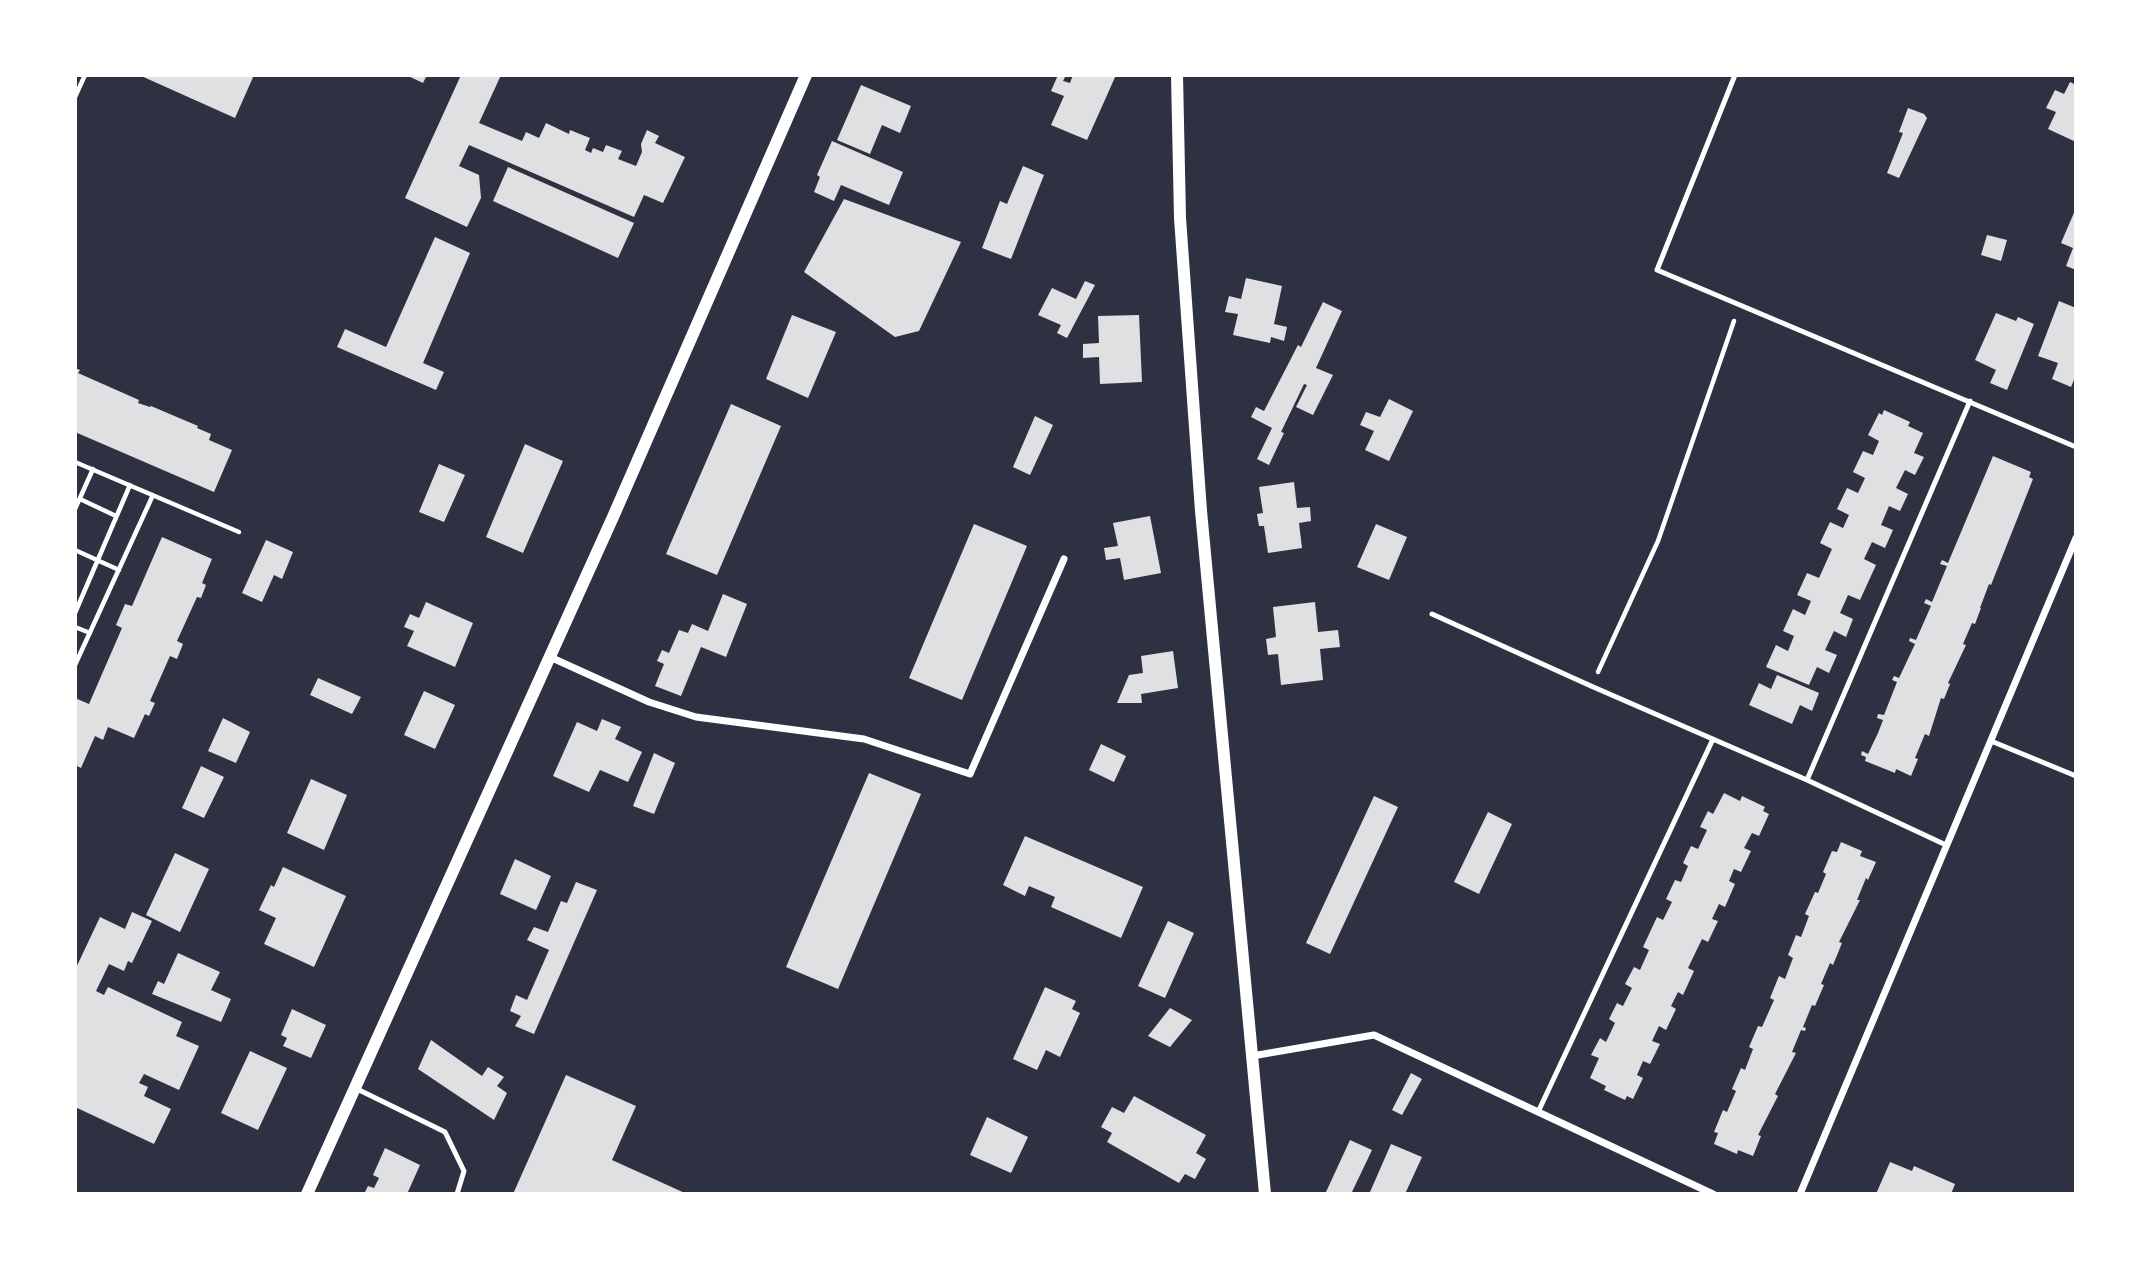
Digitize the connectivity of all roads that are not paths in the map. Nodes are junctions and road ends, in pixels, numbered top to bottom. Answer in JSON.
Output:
{"nodes":[{"id":1,"x":806,"y":75,"type":"edge"},
{"id":2,"x":1177,"y":75,"type":"edge"},
{"id":3,"x":1735,"y":75,"type":"edge"},
{"id":4,"x":1970,"y":401,"type":"junction"},
{"id":5,"x":2076,"y":447,"type":"edge"},
{"id":6,"x":2076,"y":538,"type":"edge"},
{"id":7,"x":1064,"y":559,"type":"dead end"},
{"id":8,"x":1432,"y":614,"type":"dead end"},
{"id":9,"x":550,"y":657,"type":"junction"},
{"id":10,"x":1713,"y":738,"type":"junction"},
{"id":11,"x":1991,"y":740,"type":"junction"},
{"id":12,"x":2076,"y":776,"type":"edge"},
{"id":13,"x":1807,"y":780,"type":"junction"},
{"id":14,"x":1946,"y":845,"type":"junction"},
{"id":15,"x":1252,"y":1056,"type":"junction"},
{"id":16,"x":355,"y":1088,"type":"junction"},
{"id":17,"x":1539,"y":1110,"type":"junction"},
{"id":18,"x":307,"y":1194,"type":"edge"},
{"id":19,"x":457,"y":1194,"type":"edge"},
{"id":20,"x":1265,"y":1194,"type":"edge"},
{"id":21,"x":1713,"y":1194,"type":"edge"},
{"id":22,"x":1800,"y":1194,"type":"edge"}],
"edges":[{"from":1,"to":9,"type":"street"},
{"from":2,"to":15,"type":"street"},
{"from":3,"to":4,"type":"lane"},
{"from":4,"to":5,"type":"lane"},
{"from":4,"to":13,"type":"lane"},
{"from":6,"to":11,"type":"street"},
{"from":7,"to":9,"type":"street"},
{"from":8,"to":10,"type":"lane"},
{"from":9,"to":16,"type":"street"},
{"from":10,"to":13,"type":"lane"},
{"from":10,"to":17,"type":"lane"},
{"from":11,"to":12,"type":"lane"},
{"from":11,"to":14,"type":"street"},
{"from":13,"to":14,"type":"lane"},
{"from":14,"to":22,"type":"street"},
{"from":15,"to":17,"type":"street"},
{"from":15,"to":20,"type":"street"},
{"from":16,"to":18,"type":"street"},
{"from":16,"to":19,"type":"lane"},
{"from":17,"to":21,"type":"street"}]}
